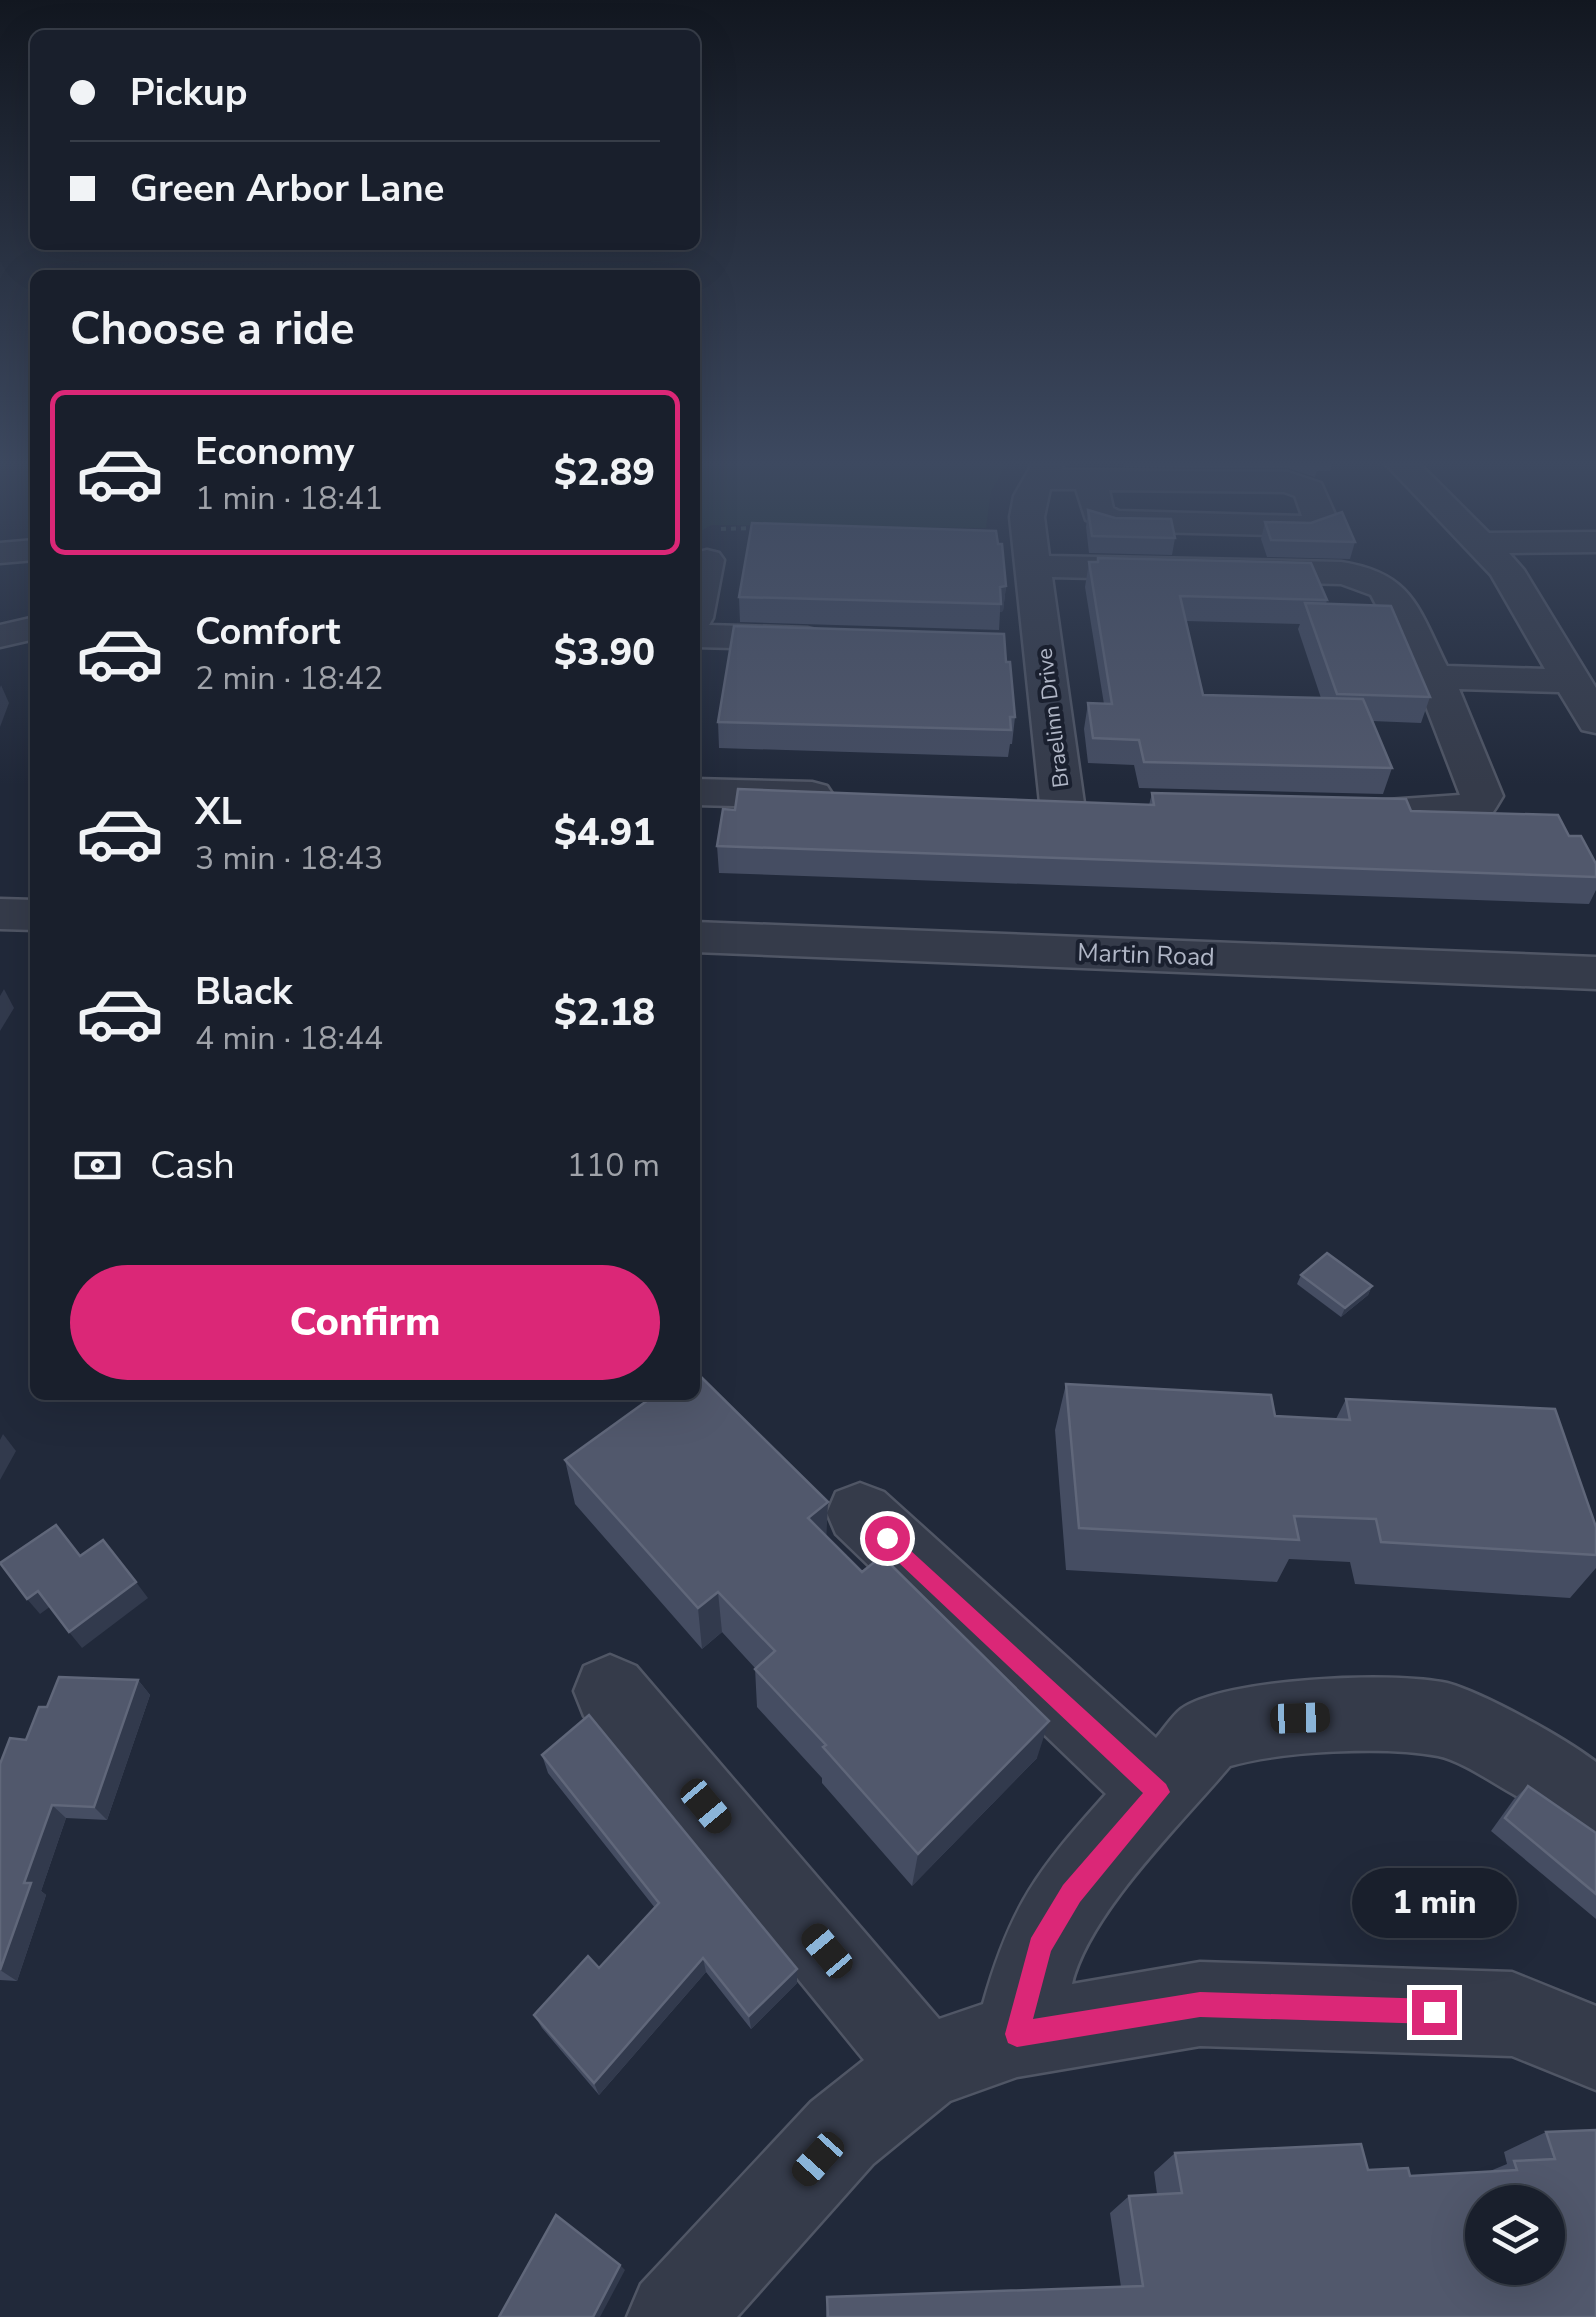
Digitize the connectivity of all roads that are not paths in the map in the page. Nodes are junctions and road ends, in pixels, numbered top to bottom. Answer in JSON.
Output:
{"nodes":[{"id":1,"x":705,"y":569,"type":"edge"},
{"id":2,"x":1032,"y":569,"type":"edge"},
{"id":3,"x":1163,"y":569,"type":"edge"},
{"id":4,"x":1503,"y":569,"type":"edge"},
{"id":5,"x":700,"y":594,"type":"edge"},
{"id":6,"x":30,"y":629,"type":"edge"},
{"id":7,"x":0,"y":636,"type":"edge"},
{"id":8,"x":700,"y":636,"type":"edge"},
{"id":9,"x":847,"y":640,"type":"edge"},
{"id":10,"x":1431,"y":677,"type":"junction"},
{"id":11,"x":1573,"y":681,"type":"junction"},
{"id":12,"x":1596,"y":720,"type":"edge"},
{"id":13,"x":700,"y":792,"type":"edge"},
{"id":14,"x":850,"y":796,"type":"edge"},
{"id":15,"x":1062,"y":802,"type":"edge"},
{"id":16,"x":1335,"y":810,"type":"edge"},
{"id":17,"x":0,"y":914,"type":"edge"},
{"id":18,"x":30,"y":915,"type":"edge"},
{"id":19,"x":700,"y":937,"type":"edge"},
{"id":20,"x":1596,"y":973,"type":"edge"},
{"id":21,"x":860,"y":1513,"type":"dead end"},
{"id":22,"x":610,"y":1691,"type":"dead end"},
{"id":23,"x":1158,"y":1792,"type":"junction"},
{"id":24,"x":1592,"y":1798,"type":"edge"},
{"id":25,"x":1017,"y":2034,"type":"junction"},
{"id":26,"x":1596,"y":2048,"type":"edge"},
{"id":27,"x":924,"y":2067,"type":"junction"},
{"id":28,"x":674,"y":2317,"type":"edge"}],
"edges":[{"from":1,"to":5,"type":"street"},
{"from":2,"to":15,"type":"street","name":"Braelinn Drive"},
{"from":3,"to":10,"type":"street"},
{"from":4,"to":11,"type":"street"},
{"from":6,"to":7,"type":"street"},
{"from":8,"to":9,"type":"street"},
{"from":10,"to":11,"type":"street"},
{"from":10,"to":16,"type":"street"},
{"from":11,"to":12,"type":"street"},
{"from":13,"to":14,"type":"street"},
{"from":17,"to":18,"type":"street"},
{"from":19,"to":20,"type":"street","name":"Martin Road"},
{"from":21,"to":23,"type":"street"},
{"from":22,"to":27,"type":"street"},
{"from":23,"to":24,"type":"street"},
{"from":23,"to":25,"type":"street"},
{"from":25,"to":26,"type":"street"},
{"from":25,"to":27,"type":"street"},
{"from":27,"to":28,"type":"street"}]}
